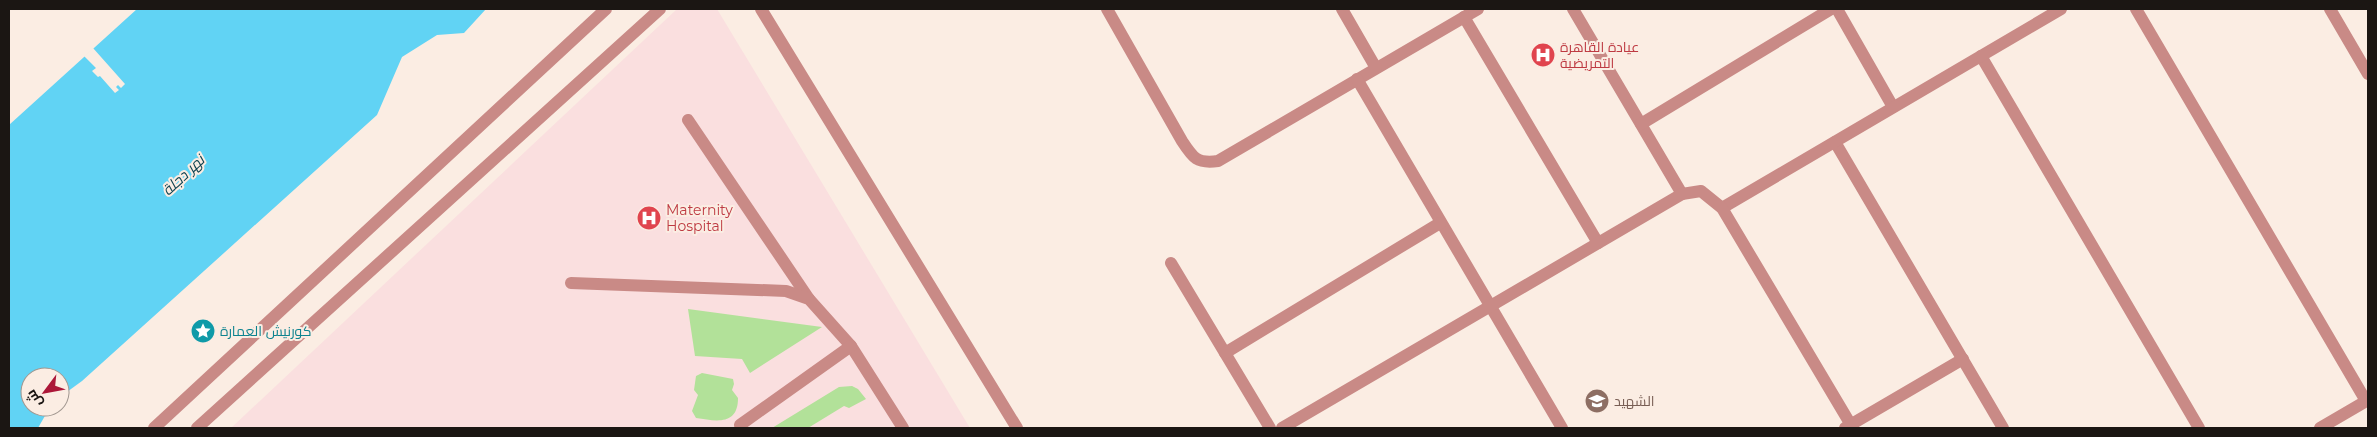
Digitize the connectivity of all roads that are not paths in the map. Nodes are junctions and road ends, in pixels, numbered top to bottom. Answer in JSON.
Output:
{"nodes":[{"id":1,"x":606,"y":9,"type":"edge"},
{"id":2,"x":660,"y":9,"type":"edge"},
{"id":3,"x":761,"y":9,"type":"edge"},
{"id":4,"x":1107,"y":9,"type":"edge"},
{"id":5,"x":1342,"y":9,"type":"edge"},
{"id":6,"x":1478,"y":9,"type":"edge"},
{"id":7,"x":1573,"y":9,"type":"edge"},
{"id":8,"x":1831,"y":9,"type":"edge"},
{"id":9,"x":1837,"y":9,"type":"edge"},
{"id":10,"x":2061,"y":9,"type":"edge"},
{"id":11,"x":2136,"y":9,"type":"edge"},
{"id":12,"x":2330,"y":9,"type":"edge"},
{"id":13,"x":1464,"y":17,"type":"junction"},
{"id":14,"x":1981,"y":56,"type":"junction"},
{"id":15,"x":1376,"y":68,"type":"junction"},
{"id":16,"x":2368,"y":74,"type":"edge"},
{"id":17,"x":1357,"y":79,"type":"junction"},
{"id":18,"x":1893,"y":108,"type":"junction"},
{"id":19,"x":688,"y":120,"type":"dead end"},
{"id":20,"x":1641,"y":124,"type":"junction"},
{"id":21,"x":1835,"y":142,"type":"junction"},
{"id":22,"x":1682,"y":194,"type":"junction"},
{"id":23,"x":1722,"y":208,"type":"junction"},
{"id":24,"x":1440,"y":223,"type":"junction"},
{"id":25,"x":1598,"y":244,"type":"junction"},
{"id":26,"x":1171,"y":263,"type":"dead end"},
{"id":27,"x":571,"y":283,"type":"dead end"},
{"id":28,"x":809,"y":299,"type":"junction"},
{"id":29,"x":1490,"y":306,"type":"junction"},
{"id":30,"x":851,"y":346,"type":"junction"},
{"id":31,"x":1225,"y":353,"type":"junction"},
{"id":32,"x":1963,"y":359,"type":"junction"},
{"id":33,"x":2367,"y":401,"type":"edge"},
{"id":34,"x":740,"y":425,"type":"dead end"},
{"id":35,"x":1848,"y":427,"type":"edge"},
{"id":36,"x":154,"y":428,"type":"edge"},
{"id":37,"x":197,"y":428,"type":"edge"},
{"id":38,"x":903,"y":428,"type":"edge"},
{"id":39,"x":1017,"y":428,"type":"edge"},
{"id":40,"x":1270,"y":428,"type":"edge"},
{"id":41,"x":1282,"y":428,"type":"edge"},
{"id":42,"x":1562,"y":428,"type":"edge"},
{"id":43,"x":2003,"y":428,"type":"edge"},
{"id":44,"x":2199,"y":428,"type":"edge"},
{"id":45,"x":2320,"y":428,"type":"edge"}],
"edges":[{"from":1,"to":36,"type":"street"},
{"from":2,"to":37,"type":"street"},
{"from":3,"to":39,"type":"street"},
{"from":4,"to":17,"type":"street"},
{"from":5,"to":15,"type":"street"},
{"from":6,"to":13,"type":"street"},
{"from":7,"to":20,"type":"street"},
{"from":8,"to":20,"type":"street"},
{"from":9,"to":18,"type":"street"},
{"from":10,"to":14,"type":"street"},
{"from":11,"to":33,"type":"street"},
{"from":12,"to":16,"type":"street"},
{"from":13,"to":15,"type":"street"},
{"from":13,"to":25,"type":"street"},
{"from":14,"to":18,"type":"street"},
{"from":14,"to":44,"type":"street"},
{"from":15,"to":17,"type":"street"},
{"from":17,"to":24,"type":"street"},
{"from":18,"to":21,"type":"street"},
{"from":19,"to":28,"type":"street"},
{"from":20,"to":22,"type":"street"},
{"from":21,"to":23,"type":"street"},
{"from":21,"to":32,"type":"street"},
{"from":22,"to":23,"type":"street"},
{"from":22,"to":25,"type":"street"},
{"from":23,"to":35,"type":"street"},
{"from":24,"to":29,"type":"street"},
{"from":24,"to":31,"type":"street"},
{"from":25,"to":29,"type":"street"},
{"from":26,"to":31,"type":"street"},
{"from":27,"to":28,"type":"street"},
{"from":28,"to":30,"type":"street"},
{"from":29,"to":41,"type":"street"},
{"from":29,"to":42,"type":"street"},
{"from":30,"to":34,"type":"street"},
{"from":30,"to":38,"type":"street"},
{"from":31,"to":40,"type":"street"},
{"from":32,"to":35,"type":"street"},
{"from":32,"to":43,"type":"street"},
{"from":33,"to":45,"type":"street"}]}
